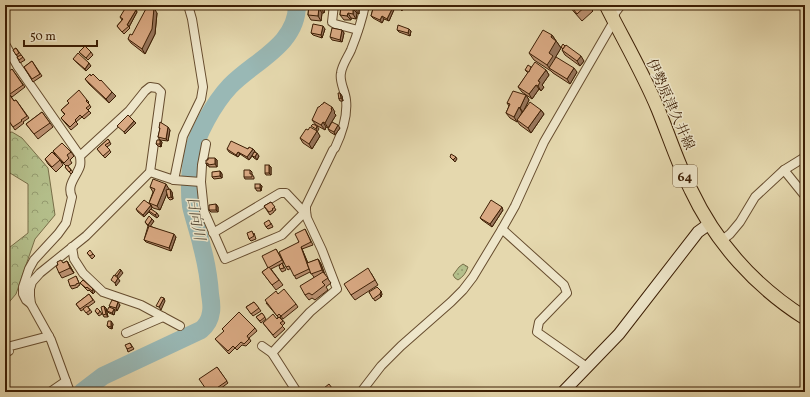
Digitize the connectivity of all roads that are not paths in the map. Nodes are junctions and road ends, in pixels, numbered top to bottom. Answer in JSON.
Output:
{"nodes":[{"id":1,"x":188,"y":5,"type":"edge"},
{"id":2,"x":334,"y":5,"type":"edge"},
{"id":3,"x":364,"y":5,"type":"edge"},
{"id":4,"x":606,"y":5,"type":"edge"},
{"id":5,"x":621,"y":5,"type":"edge"},
{"id":6,"x":614,"y":21,"type":"junction"},
{"id":7,"x":358,"y":30,"type":"junction"},
{"id":8,"x":5,"y":44,"type":"edge"},
{"id":9,"x":206,"y":144,"type":"dead end"},
{"id":10,"x":80,"y":156,"type":"junction"},
{"id":11,"x":805,"y":157,"type":"edge"},
{"id":12,"x":784,"y":170,"type":"junction"},
{"id":13,"x":150,"y":172,"type":"junction"},
{"id":14,"x":176,"y":180,"type":"junction"},
{"id":15,"x":199,"y":182,"type":"junction"},
{"id":16,"x":805,"y":196,"type":"edge"},
{"id":17,"x":305,"y":212,"type":"junction"},
{"id":18,"x":710,"y":224,"type":"junction"},
{"id":19,"x":502,"y":229,"type":"junction"},
{"id":20,"x":213,"y":233,"type":"junction"},
{"id":21,"x":721,"y":241,"type":"junction"},
{"id":22,"x":72,"y":248,"type":"junction"},
{"id":23,"x":31,"y":304,"type":"junction"},
{"id":24,"x":163,"y":317,"type":"junction"},
{"id":25,"x":805,"y":318,"type":"edge"},
{"id":26,"x":180,"y":326,"type":"dead end"},
{"id":27,"x":126,"y":333,"type":"dead end"},
{"id":28,"x":49,"y":336,"type":"junction"},
{"id":29,"x":262,"y":346,"type":"dead end"},
{"id":30,"x":9,"y":351,"type":"dead end"},
{"id":31,"x":272,"y":353,"type":"junction"},
{"id":32,"x":587,"y":367,"type":"junction"},
{"id":33,"x":66,"y":381,"type":"junction"},
{"id":34,"x":50,"y":392,"type":"edge"},
{"id":35,"x":70,"y":392,"type":"edge"},
{"id":36,"x":297,"y":392,"type":"edge"},
{"id":37,"x":360,"y":392,"type":"edge"},
{"id":38,"x":563,"y":392,"type":"edge"}],
"edges":[{"from":1,"to":14,"type":"street"},
{"from":2,"to":7,"type":"street"},
{"from":3,"to":7,"type":"street"},
{"from":4,"to":6,"type":"main road","name":"伊勢原津久井線","number":"64"},
{"from":5,"to":6,"type":"street"},
{"from":6,"to":18,"type":"main road","name":"伊勢原津久井線","number":"64"},
{"from":6,"to":19,"type":"street"},
{"from":7,"to":17,"type":"street"},
{"from":8,"to":10,"type":"street"},
{"from":9,"to":15,"type":"street"},
{"from":10,"to":13,"type":"street"},
{"from":10,"to":23,"type":"street"},
{"from":11,"to":12,"type":"street"},
{"from":12,"to":16,"type":"street"},
{"from":12,"to":21,"type":"street"},
{"from":13,"to":14,"type":"street"},
{"from":13,"to":22,"type":"street"},
{"from":14,"to":15,"type":"street"},
{"from":15,"to":20,"type":"street"},
{"from":17,"to":20,"type":"street"},
{"from":17,"to":20,"type":"street"},
{"from":17,"to":31,"type":"street"},
{"from":18,"to":21,"type":"main road","name":"伊勢原津久井線","number":"64"},
{"from":18,"to":32,"type":"street"},
{"from":19,"to":32,"type":"street"},
{"from":19,"to":37,"type":"street"},
{"from":21,"to":25,"type":"main road","name":"伊勢原津久井線","number":"64"},
{"from":22,"to":23,"type":"street"},
{"from":22,"to":24,"type":"street"},
{"from":23,"to":28,"type":"street"},
{"from":24,"to":26,"type":"street"},
{"from":24,"to":27,"type":"street"},
{"from":28,"to":30,"type":"street"},
{"from":28,"to":33,"type":"street"},
{"from":29,"to":31,"type":"street"},
{"from":31,"to":36,"type":"street"},
{"from":32,"to":38,"type":"street"},
{"from":33,"to":34,"type":"street"},
{"from":33,"to":35,"type":"street"}]}
